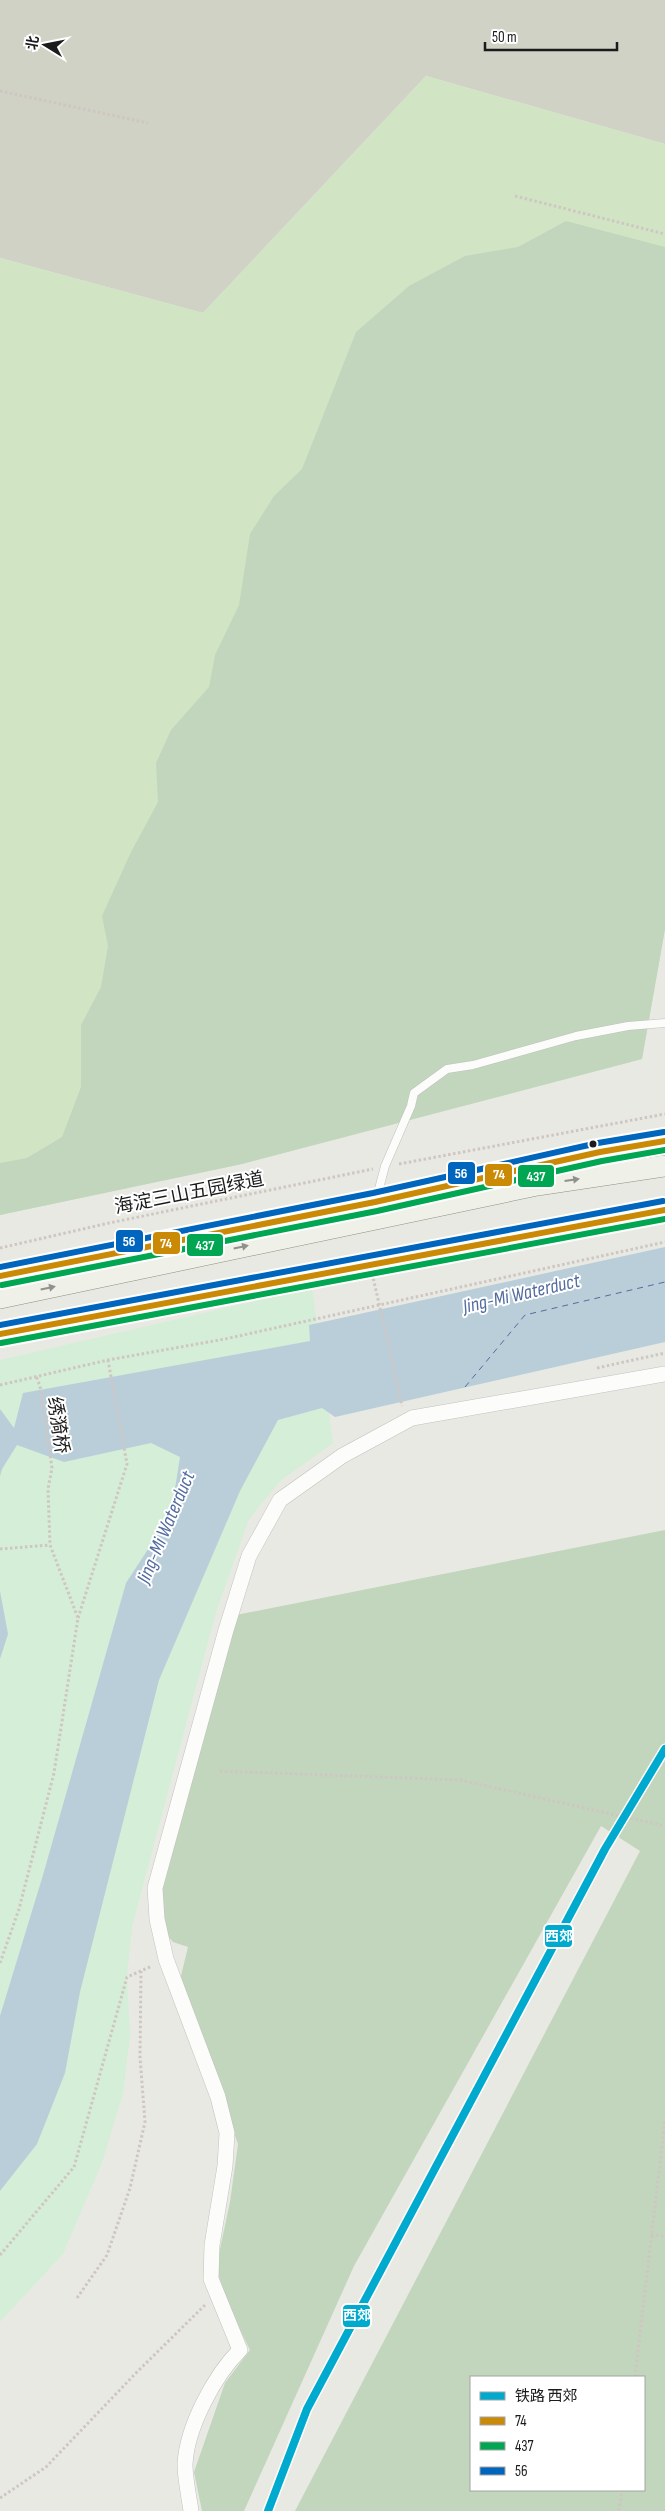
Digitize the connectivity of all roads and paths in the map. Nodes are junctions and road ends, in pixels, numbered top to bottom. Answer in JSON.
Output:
{"nodes":[{"id":1,"x":0,"y":91,"type":"edge"},
{"id":2,"x":148,"y":123,"type":"dead end"},
{"id":3,"x":515,"y":196,"type":"dead end"},
{"id":4,"x":665,"y":234,"type":"edge"},
{"id":5,"x":665,"y":1023,"type":"edge"},
{"id":6,"x":665,"y":1114,"type":"edge"},
{"id":7,"x":665,"y":1140,"type":"edge"},
{"id":8,"x":385,"y":1166,"type":"junction"},
{"id":9,"x":665,"y":1166,"type":"edge"},
{"id":10,"x":375,"y":1202,"type":"junction"},
{"id":11,"x":665,"y":1210,"type":"edge"},
{"id":12,"x":665,"y":1242,"type":"edge"},
{"id":13,"x":0,"y":1248,"type":"edge"},
{"id":14,"x":370,"y":1264,"type":"junction"},
{"id":15,"x":0,"y":1276,"type":"edge"},
{"id":16,"x":0,"y":1298,"type":"edge"},
{"id":17,"x":0,"y":1334,"type":"edge"},
{"id":18,"x":108,"y":1360,"type":"junction"},
{"id":19,"x":665,"y":1374,"type":"edge"},
{"id":20,"x":36,"y":1376,"type":"junction"},
{"id":21,"x":0,"y":1384,"type":"edge"},
{"id":22,"x":406,"y":1422,"type":"junction"},
{"id":23,"x":50,"y":1545,"type":"junction"},
{"id":24,"x":0,"y":1549,"type":"edge"},
{"id":25,"x":78,"y":1618,"type":"junction"},
{"id":26,"x":220,"y":1770,"type":"dead end"},
{"id":27,"x":665,"y":1826,"type":"edge"},
{"id":28,"x":166,"y":1959,"type":"junction"},
{"id":29,"x":0,"y":1963,"type":"edge"},
{"id":30,"x":141,"y":1971,"type":"junction"},
{"id":31,"x":665,"y":2120,"type":"edge"},
{"id":32,"x":651,"y":2235,"type":"junction"},
{"id":33,"x":665,"y":2236,"type":"edge"},
{"id":34,"x":0,"y":2255,"type":"edge"},
{"id":35,"x":217,"y":2293,"type":"junction"},
{"id":36,"x":77,"y":2298,"type":"dead end"},
{"id":37,"x":635,"y":2376,"type":"edge"},
{"id":38,"x":622,"y":2491,"type":"edge"},
{"id":39,"x":0,"y":2498,"type":"edge"},
{"id":40,"x":191,"y":2511,"type":"edge"},
{"id":41,"x":619,"y":2511,"type":"edge"}],
"edges":[{"from":1,"to":2,"type":"path"},
{"from":3,"to":4,"type":"path"},
{"from":5,"to":8,"type":"lane"},
{"from":6,"to":8,"type":"path","name":"海淀三山五园绿道"},
{"from":7,"to":10,"type":"main road"},
{"from":8,"to":10,"type":"lane"},
{"from":8,"to":13,"type":"path","name":"海淀三山五园绿道"},
{"from":16,"to":9,"type":"main road","one_way":true},
{"from":10,"to":15,"type":"main road"},
{"from":11,"to":14,"type":"street"},
{"from":12,"to":18,"type":"path"},
{"from":14,"to":17,"type":"street"},
{"from":14,"to":22,"type":"path","bridge":true},
{"from":18,"to":20,"type":"path"},
{"from":18,"to":25,"type":"path"},
{"from":19,"to":22,"type":"street"},
{"from":20,"to":21,"type":"path"},
{"from":20,"to":23,"type":"path","name":"绣漪桥"},
{"from":22,"to":28,"type":"street"},
{"from":23,"to":24,"type":"path"},
{"from":23,"to":25,"type":"path","name":"绣漪桥"},
{"from":25,"to":29,"type":"path"},
{"from":26,"to":27,"type":"path"},
{"from":28,"to":30,"type":"path"},
{"from":28,"to":35,"type":"street"},
{"from":30,"to":34,"type":"path"},
{"from":30,"to":36,"type":"path"},
{"from":31,"to":32,"type":"path"},
{"from":32,"to":33,"type":"path"},
{"from":32,"to":37,"type":"path"},
{"from":35,"to":39,"type":"path"},
{"from":35,"to":40,"type":"street"},
{"from":38,"to":41,"type":"path"}]}
